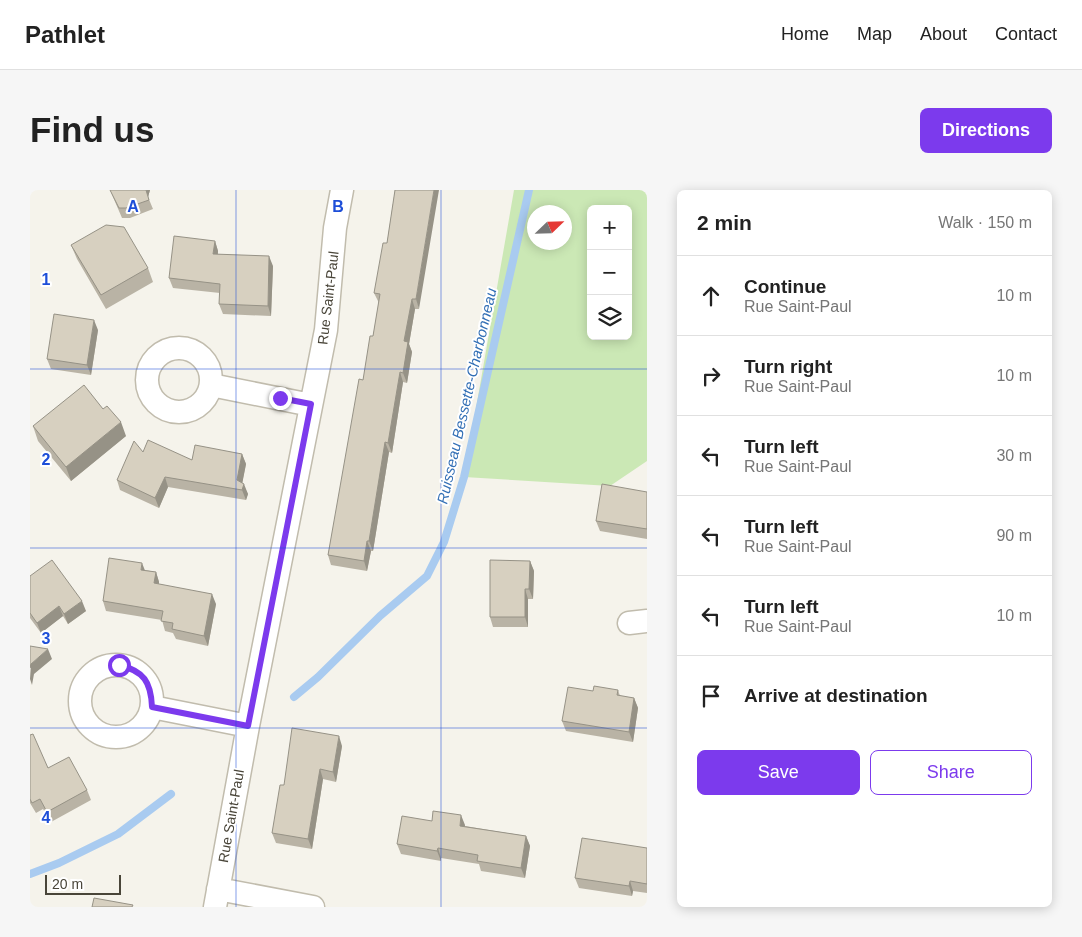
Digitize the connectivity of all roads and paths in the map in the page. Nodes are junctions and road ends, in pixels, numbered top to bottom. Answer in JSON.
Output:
{"nodes":[{"id":1,"x":342,"y":190,"type":"edge"},
{"id":2,"x":211,"y":385,"type":"dead end"},
{"id":3,"x":311,"y":404,"type":"junction"},
{"id":4,"x":152,"y":707,"type":"dead end"},
{"id":5,"x":248,"y":726,"type":"junction"},
{"id":6,"x":216,"y":898,"type":"edge"},
{"id":7,"x":313,"y":907,"type":"edge"}],
"edges":[{"from":1,"to":3,"type":"street","name":"Rue Saint-Paul"},
{"from":2,"to":3,"type":"street"},
{"from":3,"to":5,"type":"street","name":"Rue Saint-Paul"},
{"from":4,"to":5,"type":"street"},
{"from":5,"to":6,"type":"street","name":"Rue Saint-Paul"},
{"from":6,"to":7,"type":"street"}]}
